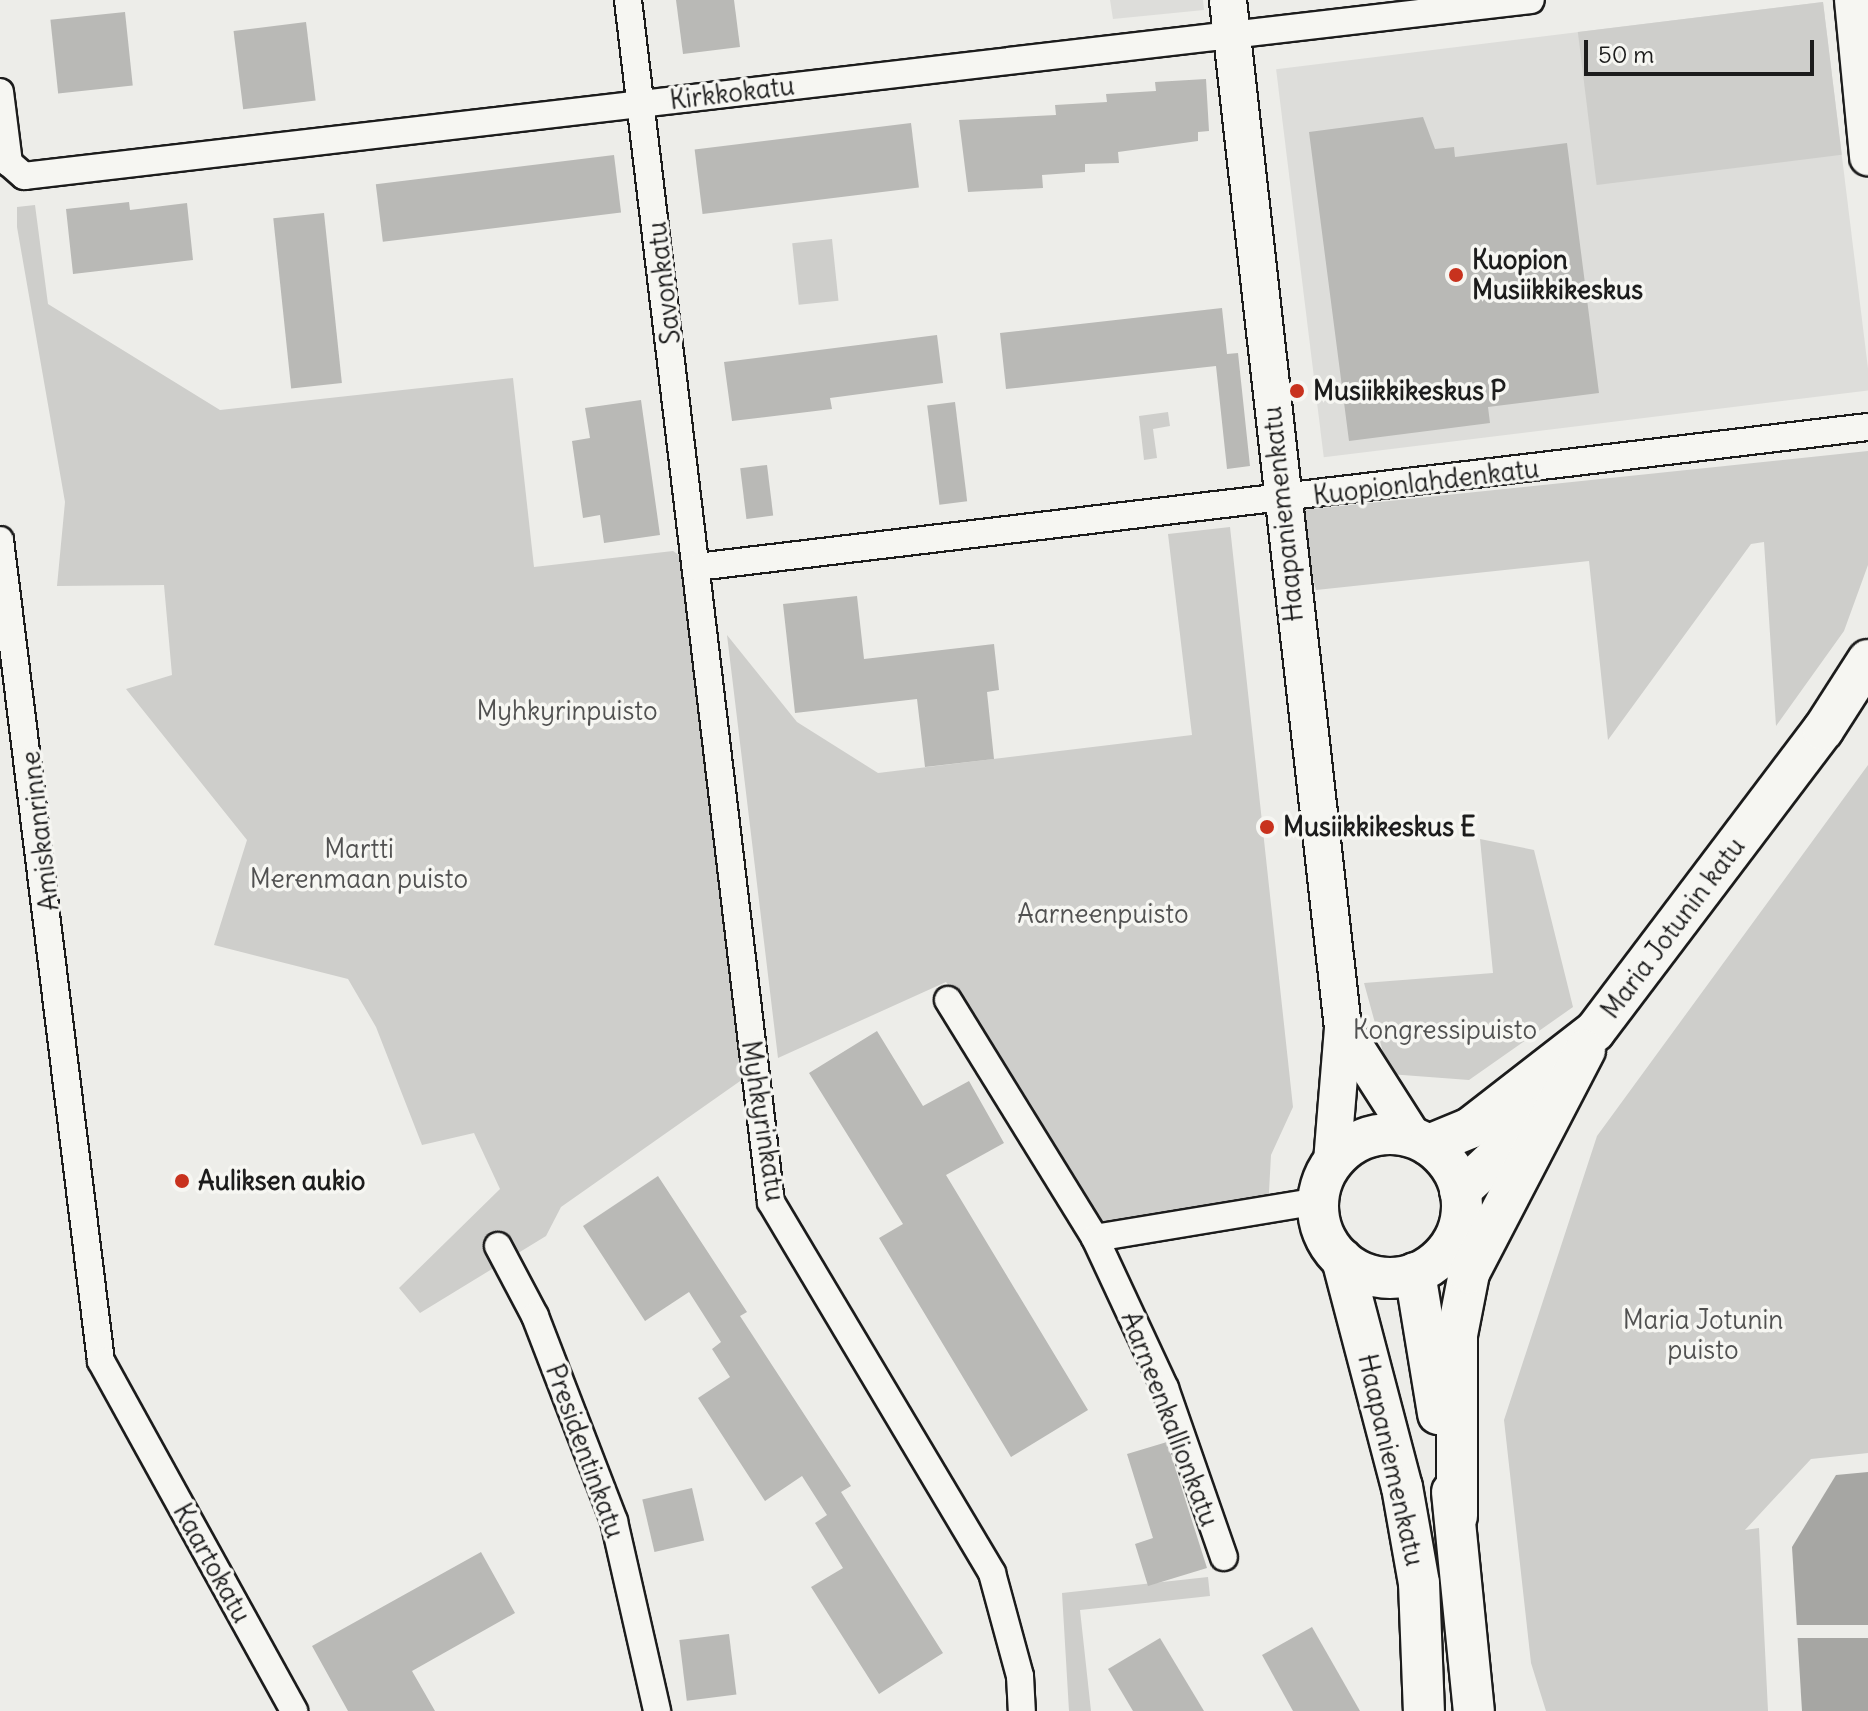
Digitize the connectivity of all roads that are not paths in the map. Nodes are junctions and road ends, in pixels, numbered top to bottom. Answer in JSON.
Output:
{"nodes":[{"id":1,"x":628,"y":0,"type":"edge"},
{"id":2,"x":1531,"y":0,"type":"edge"},
{"id":3,"x":1853,"y":0,"type":"edge"},
{"id":4,"x":1229,"y":18,"type":"edge"},
{"id":5,"x":0,"y":92,"type":"edge"},
{"id":6,"x":642,"y":104,"type":"junction"},
{"id":7,"x":1868,"y":157,"type":"edge"},
{"id":8,"x":1868,"y":427,"type":"edge"},
{"id":9,"x":1280,"y":501,"type":"junction"},
{"id":10,"x":0,"y":540,"type":"edge"},
{"id":11,"x":697,"y":567,"type":"junction"},
{"id":12,"x":1868,"y":660,"type":"edge"},
{"id":13,"x":11,"y":681,"type":"edge"},
{"id":14,"x":948,"y":1000,"type":"dead end"},
{"id":15,"x":1343,"y":1028,"type":"junction"},
{"id":16,"x":1595,"y":1031,"type":"junction"},
{"id":17,"x":1552,"y":1106,"type":"junction"},
{"id":18,"x":1421,"y":1141,"type":"junction"},
{"id":19,"x":1332,"y":1163,"type":"junction"},
{"id":20,"x":1460,"y":1191,"type":"junction"},
{"id":21,"x":1318,"y":1201,"type":"junction"},
{"id":22,"x":1095,"y":1238,"type":"junction"},
{"id":23,"x":498,"y":1246,"type":"dead end"},
{"id":24,"x":1342,"y":1259,"type":"junction"},
{"id":25,"x":1415,"y":1273,"type":"junction"},
{"id":26,"x":129,"y":1414,"type":"joint"},
{"id":27,"x":1457,"y":1516,"type":"junction"},
{"id":28,"x":1224,"y":1557,"type":"dead end"},
{"id":29,"x":294,"y":1711,"type":"edge"},
{"id":30,"x":657,"y":1711,"type":"edge"},
{"id":31,"x":1022,"y":1711,"type":"edge"},
{"id":32,"x":1424,"y":1711,"type":"edge"},
{"id":33,"x":1474,"y":1711,"type":"edge"}],
"edges":[{"from":1,"to":6,"type":"street","name":"Savonkatu"},
{"from":2,"to":4,"type":"street","name":"Kirkkokatu"},
{"from":3,"to":7,"type":"main road"},
{"from":4,"to":6,"type":"street","name":"Kirkkokatu"},
{"from":4,"to":9,"type":"main road","name":"Haapaniemenkatu"},
{"from":5,"to":6,"type":"street","name":"Kirkkokatu"},
{"from":6,"to":11,"type":"street","name":"Savonkatu"},
{"from":8,"to":9,"type":"street","name":"Kuopionlahdenkatu"},
{"from":9,"to":11,"type":"street","name":"Kuopionlahdenkatu"},
{"from":9,"to":15,"type":"main road","name":"Haapaniemenkatu"},
{"from":10,"to":13,"type":"street","name":"Amiskanrinne"},
{"from":11,"to":31,"type":"street","name":"Myhkyrinkatu"},
{"from":12,"to":16,"type":"main road","name":"Maria Jotunin katu"},
{"from":13,"to":26,"type":"street","name":"Amiskanrinne"},
{"from":14,"to":22,"type":"street","name":"Aarneenkallionkatu"},
{"from":15,"to":18,"type":"main road","name":"Haapaniemenkatu"},
{"from":15,"to":19,"type":"main road","name":"Haapaniemenkatu"},
{"from":16,"to":17,"type":"main road"},
{"from":16,"to":18,"type":"main road","name":"Maria Jotunin katu"},
{"from":17,"to":20,"type":"main road"},
{"from":17,"to":27,"type":"main road"},
{"from":18,"to":19,"type":"main road"},
{"from":18,"to":20,"type":"main road"},
{"from":19,"to":21,"type":"main road"},
{"from":20,"to":25,"type":"main road"},
{"from":21,"to":22,"type":"street"},
{"from":21,"to":24,"type":"main road"},
{"from":22,"to":28,"type":"street","name":"Aarneenkallionkatu"},
{"from":23,"to":30,"type":"street","name":"Presidentinkatu"},
{"from":24,"to":25,"type":"main road"},
{"from":24,"to":32,"type":"main road","name":"Haapaniemenkatu"},
{"from":25,"to":27,"type":"main road","name":"Haapaniemenkatu"},
{"from":26,"to":29,"type":"street","name":"Kaartokatu"},
{"from":27,"to":33,"type":"main road","name":"Haapaniemenkatu"}]}
